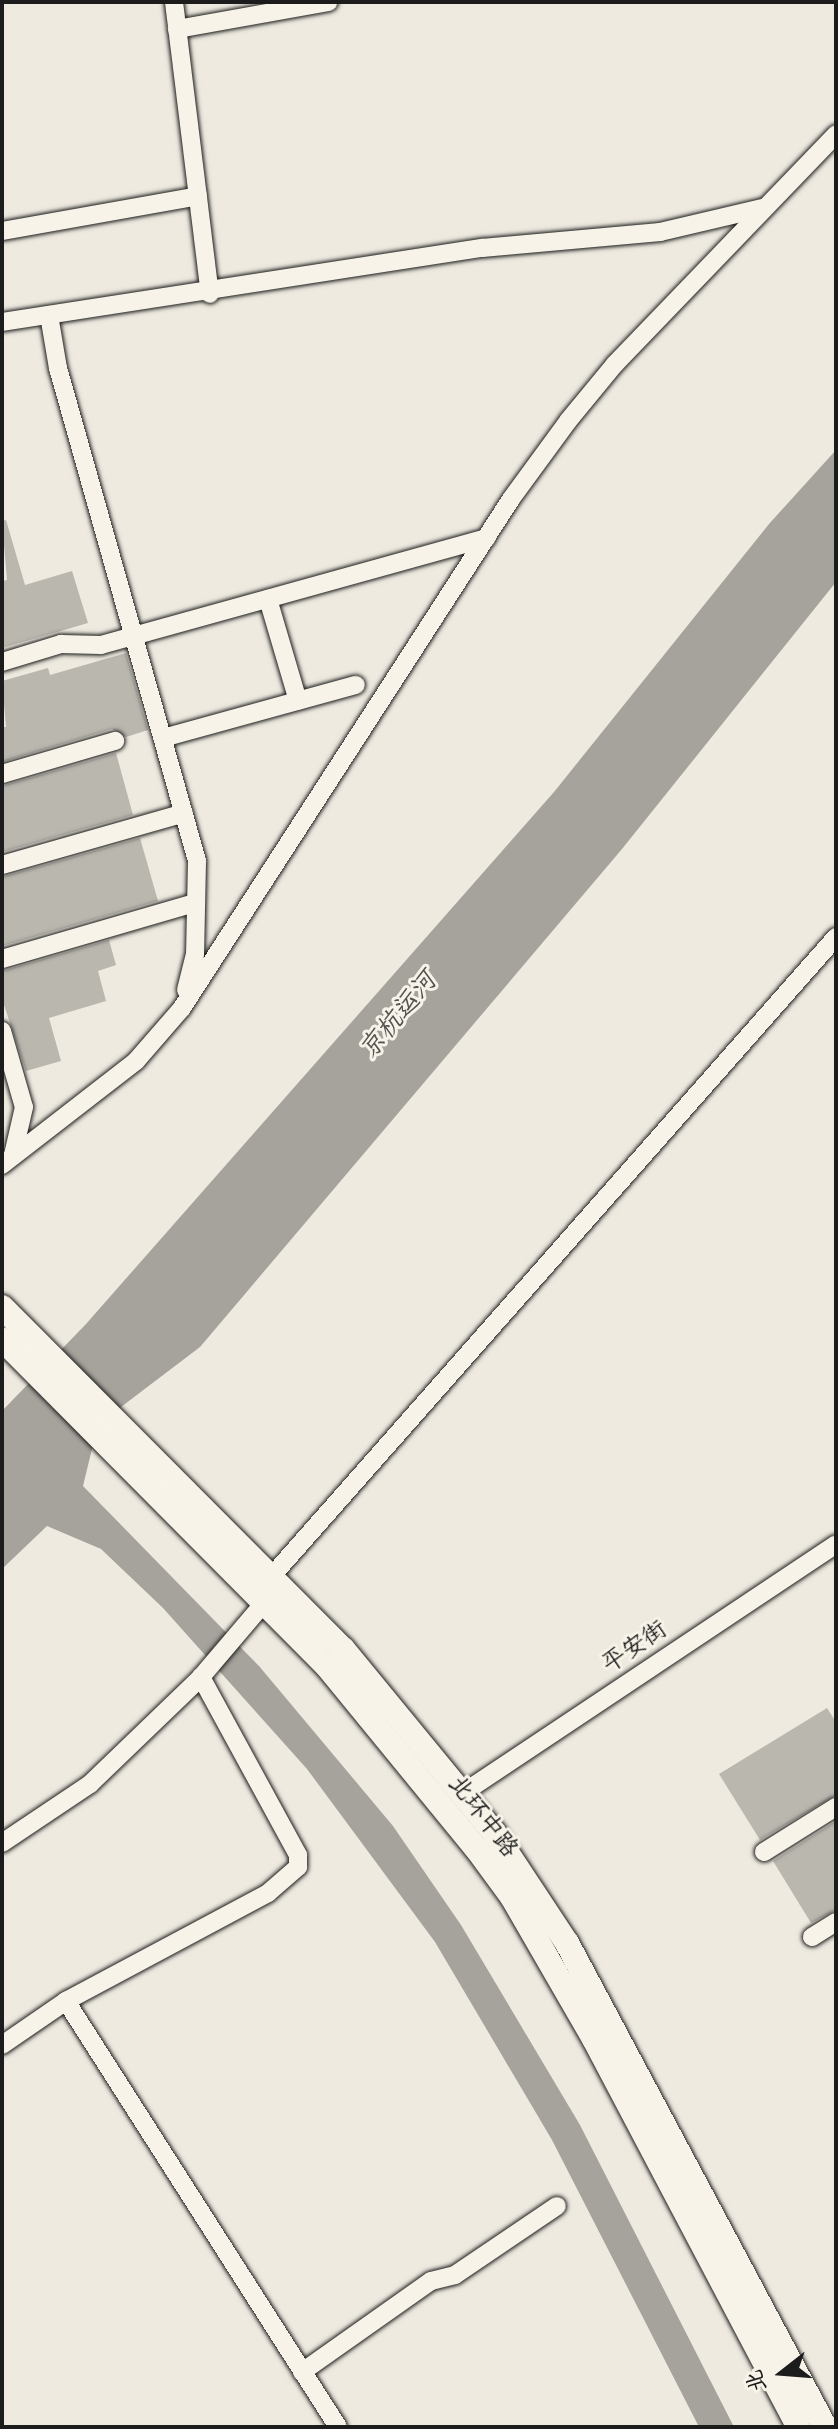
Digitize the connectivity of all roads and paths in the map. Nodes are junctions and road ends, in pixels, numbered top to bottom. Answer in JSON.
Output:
{"nodes":[{"id":1,"x":174,"y":2,"type":"edge"},
{"id":2,"x":329,"y":2,"type":"edge"},
{"id":3,"x":177,"y":29,"type":"junction"},
{"id":4,"x":836,"y":134,"type":"edge"},
{"id":5,"x":198,"y":196,"type":"junction"},
{"id":6,"x":763,"y":208,"type":"junction"},
{"id":7,"x":2,"y":231,"type":"edge"},
{"id":8,"x":210,"y":294,"type":"junction"},
{"id":9,"x":49,"y":315,"type":"junction"},
{"id":10,"x":2,"y":322,"type":"edge"},
{"id":11,"x":486,"y":538,"type":"junction"},
{"id":12,"x":268,"y":599,"type":"junction"},
{"id":13,"x":134,"y":636,"type":"junction"},
{"id":14,"x":2,"y":662,"type":"edge"},
{"id":15,"x":356,"y":685,"type":"dead end"},
{"id":16,"x":298,"y":701,"type":"junction"},
{"id":17,"x":163,"y":738,"type":"junction"},
{"id":18,"x":115,"y":741,"type":"dead end"},
{"id":19,"x":2,"y":774,"type":"edge"},
{"id":20,"x":184,"y":813,"type":"junction"},
{"id":21,"x":2,"y":865,"type":"edge"},
{"id":22,"x":195,"y":903,"type":"junction"},
{"id":23,"x":836,"y":937,"type":"edge"},
{"id":24,"x":2,"y":959,"type":"edge"},
{"id":25,"x":182,"y":1008,"type":"junction"},
{"id":26,"x":2,"y":1031,"type":"edge"},
{"id":27,"x":7,"y":1161,"type":"edge"},
{"id":28,"x":2,"y":1307,"type":"edge"},
{"id":29,"x":16,"y":1342,"type":"edge"},
{"id":30,"x":128,"y":1447,"type":"junction"},
{"id":31,"x":836,"y":1544,"type":"edge"},
{"id":32,"x":271,"y":1577,"type":"junction"},
{"id":33,"x":264,"y":1603,"type":"junction"},
{"id":34,"x":201,"y":1677,"type":"junction"},
{"id":35,"x":463,"y":1793,"type":"junction"},
{"id":36,"x":836,"y":1807,"type":"edge"},
{"id":37,"x":2,"y":1843,"type":"edge"},
{"id":38,"x":764,"y":1852,"type":"dead end"},
{"id":39,"x":836,"y":1922,"type":"edge"},
{"id":40,"x":812,"y":1937,"type":"dead end"},
{"id":41,"x":66,"y":2001,"type":"junction"},
{"id":42,"x":2,"y":2045,"type":"edge"},
{"id":43,"x":557,"y":2206,"type":"dead end"},
{"id":44,"x":302,"y":2372,"type":"junction"},
{"id":45,"x":338,"y":2427,"type":"edge"},
{"id":46,"x":799,"y":2427,"type":"edge"},
{"id":47,"x":825,"y":2427,"type":"edge"}],
"edges":[{"from":1,"to":3,"type":"street"},
{"from":2,"to":3,"type":"street"},
{"from":3,"to":5,"type":"street"},
{"from":4,"to":6,"type":"street"},
{"from":5,"to":7,"type":"street"},
{"from":5,"to":8,"type":"street"},
{"from":6,"to":8,"type":"street"},
{"from":6,"to":11,"type":"street"},
{"from":8,"to":9,"type":"street"},
{"from":9,"to":10,"type":"street"},
{"from":9,"to":13,"type":"street"},
{"from":11,"to":12,"type":"street"},
{"from":11,"to":25,"type":"street"},
{"from":12,"to":13,"type":"street"},
{"from":12,"to":16,"type":"street"},
{"from":13,"to":14,"type":"street"},
{"from":13,"to":17,"type":"street"},
{"from":15,"to":16,"type":"street"},
{"from":16,"to":17,"type":"street"},
{"from":17,"to":20,"type":"street"},
{"from":18,"to":19,"type":"street"},
{"from":20,"to":21,"type":"street"},
{"from":20,"to":22,"type":"street"},
{"from":22,"to":24,"type":"street"},
{"from":22,"to":25,"type":"street"},
{"from":23,"to":32,"type":"street"},
{"from":25,"to":27,"type":"street"},
{"from":26,"to":27,"type":"street"},
{"from":28,"to":29,"type":"main road","name":"北环中路"},
{"from":29,"to":30,"type":"main road","name":"北环中路"},
{"from":30,"to":32,"type":"main road","name":"北环中路"},
{"from":30,"to":33,"type":"main road","name":"北环中路"},
{"from":31,"to":35,"type":"street","name":"平安街"},
{"from":32,"to":35,"type":"main road","name":"北环中路"},
{"from":33,"to":34,"type":"street"},
{"from":33,"to":46,"type":"main road","name":"北环中路"},
{"from":34,"to":37,"type":"street"},
{"from":34,"to":41,"type":"street"},
{"from":35,"to":47,"type":"main road","name":"北环中路"},
{"from":36,"to":38,"type":"street"},
{"from":39,"to":40,"type":"street"},
{"from":41,"to":42,"type":"street"},
{"from":41,"to":44,"type":"street"},
{"from":43,"to":44,"type":"street"},
{"from":44,"to":45,"type":"street"}]}
